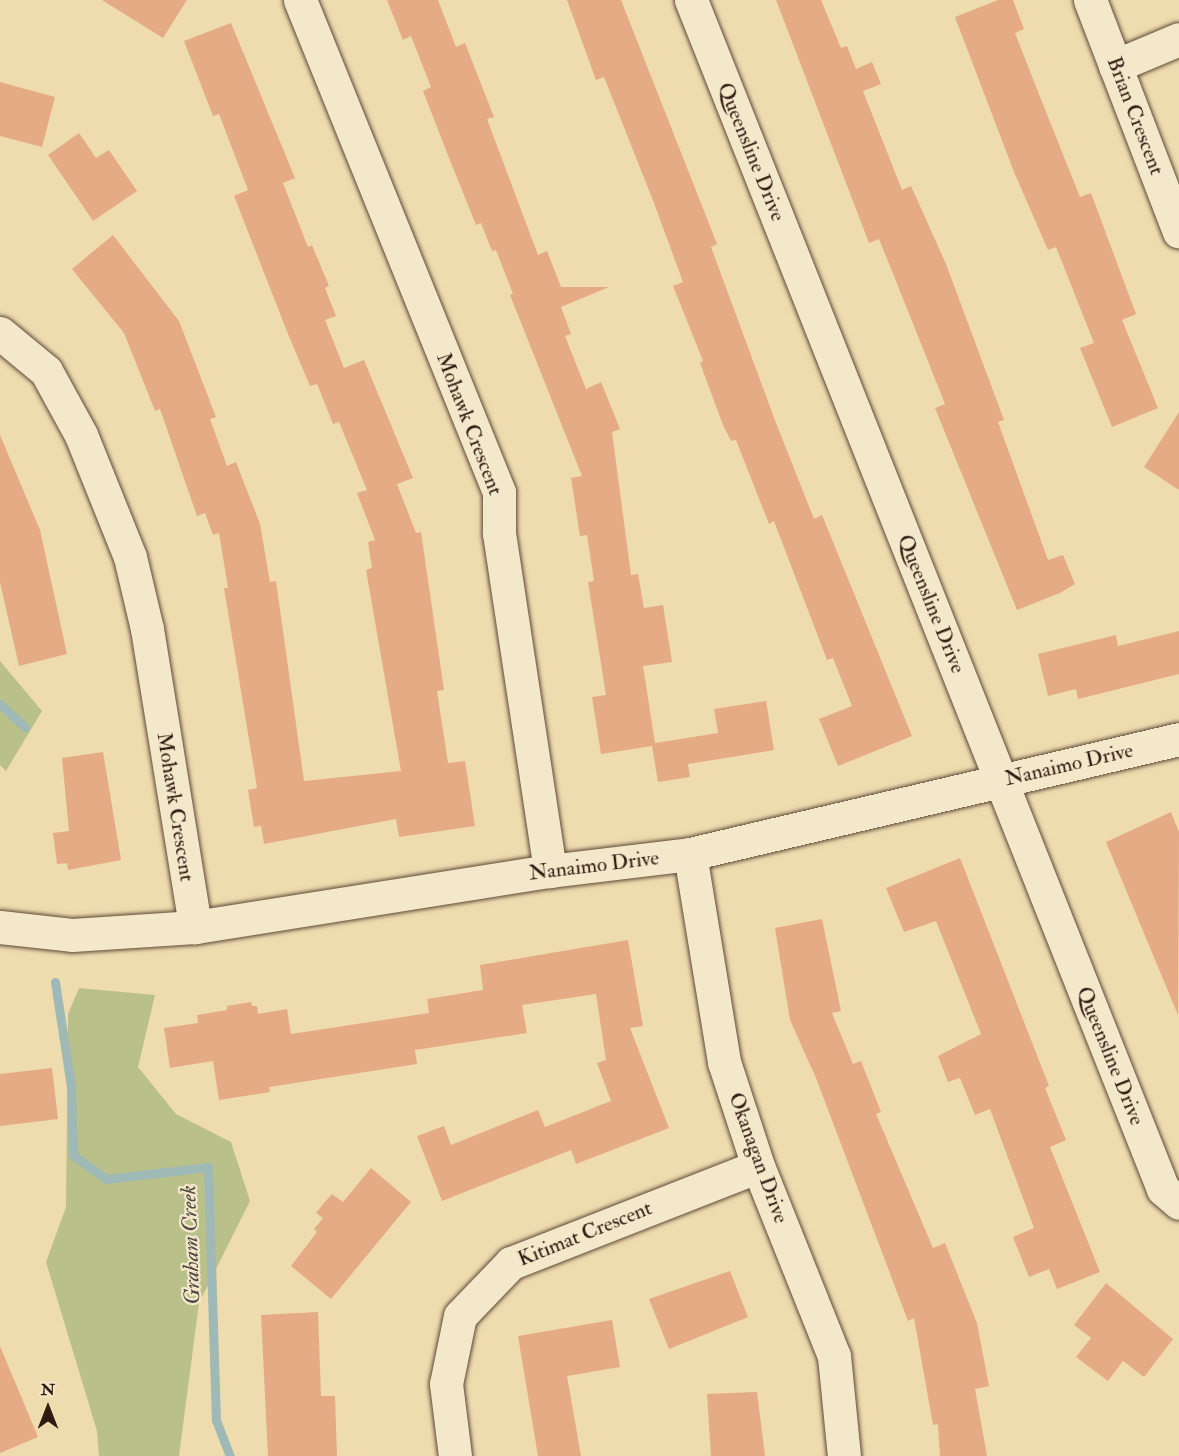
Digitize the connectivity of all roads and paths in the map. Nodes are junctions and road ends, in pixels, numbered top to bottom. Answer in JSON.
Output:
{"nodes":[{"id":1,"x":300,"y":0,"type":"edge"},
{"id":2,"x":691,"y":0,"type":"edge"},
{"id":3,"x":1090,"y":0,"type":"edge"},
{"id":4,"x":1179,"y":39,"type":"edge"},
{"id":5,"x":1115,"y":66,"type":"junction"},
{"id":6,"x":1179,"y":232,"type":"edge"},
{"id":7,"x":0,"y":333,"type":"edge"},
{"id":8,"x":1179,"y":739,"type":"edge"},
{"id":9,"x":1001,"y":781,"type":"junction"},
{"id":10,"x":690,"y":854,"type":"junction"},
{"id":11,"x":550,"y":871,"type":"junction"},
{"id":12,"x":0,"y":927,"type":"edge"},
{"id":13,"x":195,"y":927,"type":"junction"},
{"id":14,"x":758,"y":1166,"type":"junction"},
{"id":15,"x":1179,"y":1203,"type":"edge"},
{"id":16,"x":455,"y":1456,"type":"edge"},
{"id":17,"x":844,"y":1456,"type":"edge"}],
"edges":[{"from":1,"to":11,"type":"street","name":"Mohawk Crescent"},
{"from":2,"to":9,"type":"street","name":"Queensline Drive"},
{"from":3,"to":5,"type":"street","name":"Brian Crescent"},
{"from":4,"to":5,"type":"street"},
{"from":5,"to":6,"type":"street","name":"Brian Crescent"},
{"from":7,"to":13,"type":"street","name":"Mohawk Crescent"},
{"from":8,"to":9,"type":"street","name":"Nanaimo Drive"},
{"from":9,"to":10,"type":"street","name":"Nanaimo Drive"},
{"from":9,"to":15,"type":"street","name":"Queensline Drive"},
{"from":10,"to":11,"type":"street","name":"Nanaimo Drive"},
{"from":10,"to":14,"type":"street","name":"Okanagan Drive"},
{"from":11,"to":13,"type":"street","name":"Nanaimo Drive"},
{"from":12,"to":13,"type":"street","name":"Nanaimo Drive"},
{"from":14,"to":16,"type":"street","name":"Kitimat Crescent"},
{"from":14,"to":17,"type":"street","name":"Okanagan Drive"}]}
